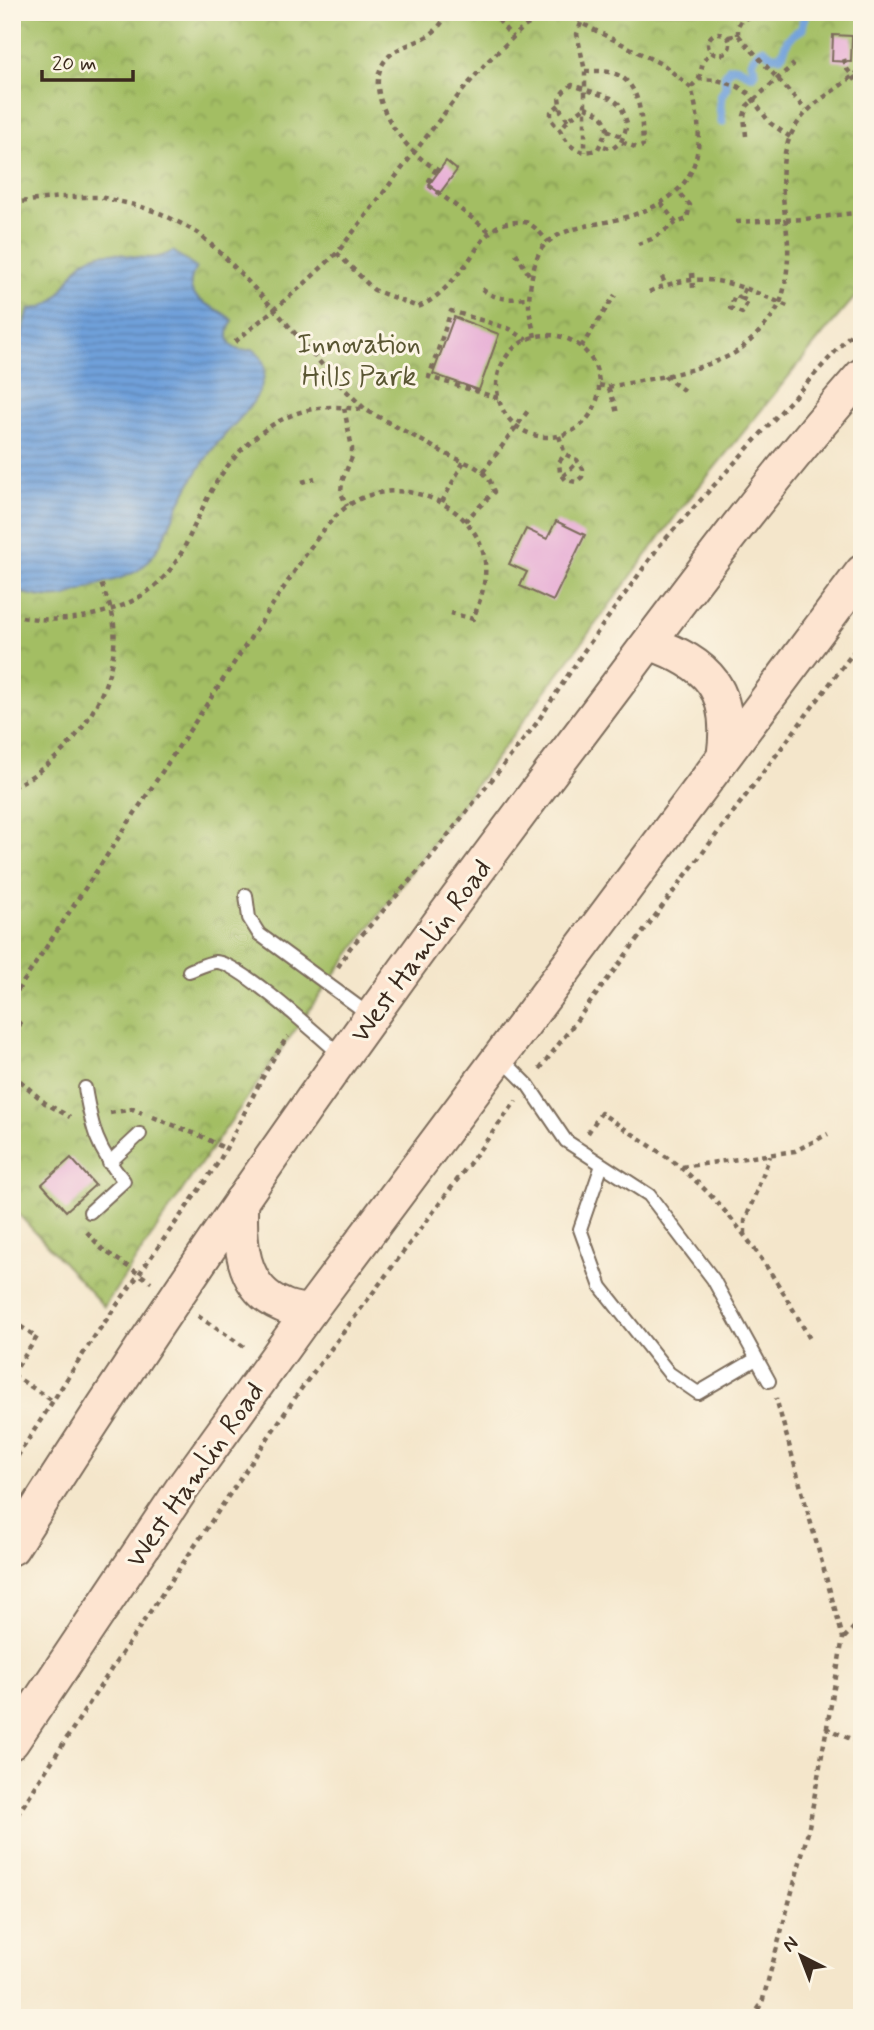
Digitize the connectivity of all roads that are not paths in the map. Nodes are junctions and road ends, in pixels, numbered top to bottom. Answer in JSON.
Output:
{"nodes":[{"id":1,"x":862,"y":375,"type":"edge"},
{"id":2,"x":862,"y":572,"type":"edge"},
{"id":3,"x":650,"y":643,"type":"junction"},
{"id":4,"x":724,"y":755,"type":"junction"},
{"id":5,"x":246,"y":895,"type":"dead end"},
{"id":6,"x":189,"y":971,"type":"dead end"},
{"id":7,"x":371,"y":1016,"type":"junction"},
{"id":8,"x":342,"y":1056,"type":"junction"},
{"id":9,"x":499,"y":1057,"type":"junction"},
{"id":10,"x":85,"y":1088,"type":"dead end"},
{"id":11,"x":139,"y":1134,"type":"dead end"},
{"id":12,"x":109,"y":1163,"type":"junction"},
{"id":13,"x":602,"y":1164,"type":"junction"},
{"id":14,"x":241,"y":1200,"type":"junction"},
{"id":15,"x":90,"y":1212,"type":"road end"},
{"id":16,"x":309,"y":1312,"type":"junction"},
{"id":17,"x":757,"y":1359,"type":"junction"},
{"id":18,"x":769,"y":1381,"type":"road end"},
{"id":19,"x":12,"y":1548,"type":"edge"},
{"id":20,"x":12,"y":1742,"type":"edge"}],
"edges":[{"from":1,"to":3,"type":"main road","name":"West Hamlin Road"},
{"from":2,"to":4,"type":"main road","name":"West Hamlin Road"},
{"from":3,"to":4,"type":"main road"},
{"from":3,"to":7,"type":"main road","name":"West Hamlin Road"},
{"from":4,"to":9,"type":"main road","name":"West Hamlin Road"},
{"from":5,"to":7,"type":"lane"},
{"from":6,"to":8,"type":"lane"},
{"from":7,"to":8,"type":"main road","name":"West Hamlin Road"},
{"from":8,"to":14,"type":"main road","name":"West Hamlin Road"},
{"from":9,"to":13,"type":"lane"},
{"from":9,"to":16,"type":"main road","name":"West Hamlin Road"},
{"from":10,"to":12,"type":"lane"},
{"from":11,"to":12,"type":"lane"},
{"from":12,"to":15,"type":"lane"},
{"from":13,"to":17,"type":"lane"},
{"from":13,"to":17,"type":"lane"},
{"from":14,"to":16,"type":"main road"},
{"from":14,"to":19,"type":"main road","name":"West Hamlin Road"},
{"from":16,"to":20,"type":"main road","name":"West Hamlin Road"},
{"from":17,"to":18,"type":"lane"}]}
